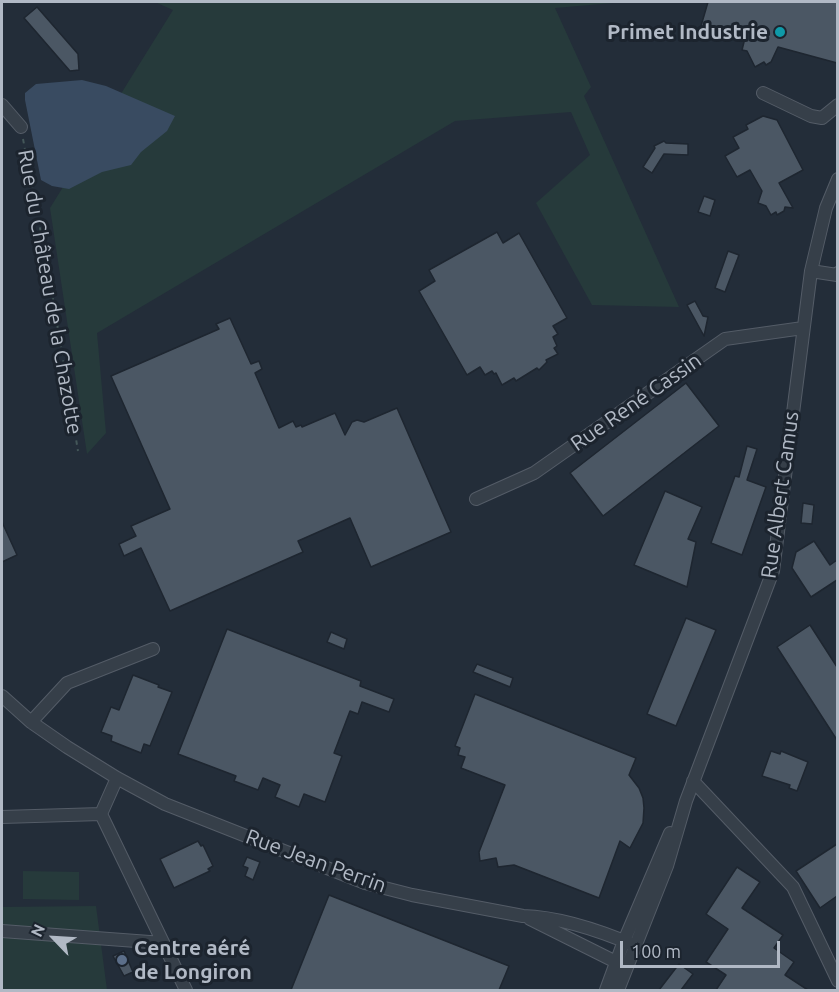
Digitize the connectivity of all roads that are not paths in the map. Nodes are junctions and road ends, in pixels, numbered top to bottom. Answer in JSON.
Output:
{"nodes":[{"id":1,"x":762,"y":93,"type":"dead end"},
{"id":2,"x":2,"y":105,"type":"edge"},
{"id":3,"x":837,"y":105,"type":"edge"},
{"id":4,"x":21,"y":127,"type":"road end"},
{"id":5,"x":837,"y":179,"type":"edge"},
{"id":6,"x":811,"y":271,"type":"junction"},
{"id":7,"x":837,"y":274,"type":"edge"},
{"id":8,"x":803,"y":328,"type":"junction"},
{"id":9,"x":476,"y":500,"type":"dead end"},
{"id":10,"x":153,"y":649,"type":"dead end"},
{"id":11,"x":2,"y":696,"type":"edge"},
{"id":12,"x":31,"y":722,"type":"junction"},
{"id":13,"x":117,"y":778,"type":"junction"},
{"id":14,"x":693,"y":782,"type":"junction"},
{"id":15,"x":101,"y":814,"type":"junction"},
{"id":16,"x":2,"y":817,"type":"edge"},
{"id":17,"x":523,"y":916,"type":"junction"},
{"id":18,"x":2,"y":931,"type":"edge"},
{"id":19,"x":164,"y":943,"type":"junction"},
{"id":20,"x":630,"y":944,"type":"junction"},
{"id":21,"x":622,"y":965,"type":"junction"},
{"id":22,"x":837,"y":981,"type":"edge"},
{"id":23,"x":186,"y":990,"type":"edge"},
{"id":24,"x":606,"y":990,"type":"edge"},
{"id":25,"x":618,"y":990,"type":"edge"}],
"edges":[{"from":1,"to":3,"type":"street"},
{"from":2,"to":4,"type":"street","name":"Rue du Château de la Chazotte"},
{"from":5,"to":6,"type":"street","name":"Rue Albert Camus"},
{"from":6,"to":7,"type":"street"},
{"from":6,"to":8,"type":"street","name":"Rue Albert Camus"},
{"from":8,"to":9,"type":"street","name":"Rue René Cassin"},
{"from":8,"to":14,"type":"street","name":"Rue Albert Camus"},
{"from":10,"to":12,"type":"street"},
{"from":11,"to":12,"type":"street","name":"Rue Jean Perrin"},
{"from":12,"to":13,"type":"street","name":"Rue Jean Perrin"},
{"from":13,"to":15,"type":"street"},
{"from":13,"to":17,"type":"street","name":"Rue Jean Perrin"},
{"from":14,"to":20,"type":"street","name":"Rue Albert Camus"},
{"from":14,"to":22,"type":"street"},
{"from":15,"to":16,"type":"street"},
{"from":15,"to":19,"type":"street"},
{"from":17,"to":20,"type":"street","name":"Rue Jean Perrin"},
{"from":17,"to":21,"type":"street","name":"Rue Jean Perrin"},
{"from":18,"to":19,"type":"street"},
{"from":19,"to":23,"type":"street"},
{"from":20,"to":21,"type":"street","name":"Rue Albert Camus"},
{"from":21,"to":24,"type":"street","name":"Rue Albert Camus"},
{"from":21,"to":25,"type":"street","name":"Rue Albert Camus"}]}
